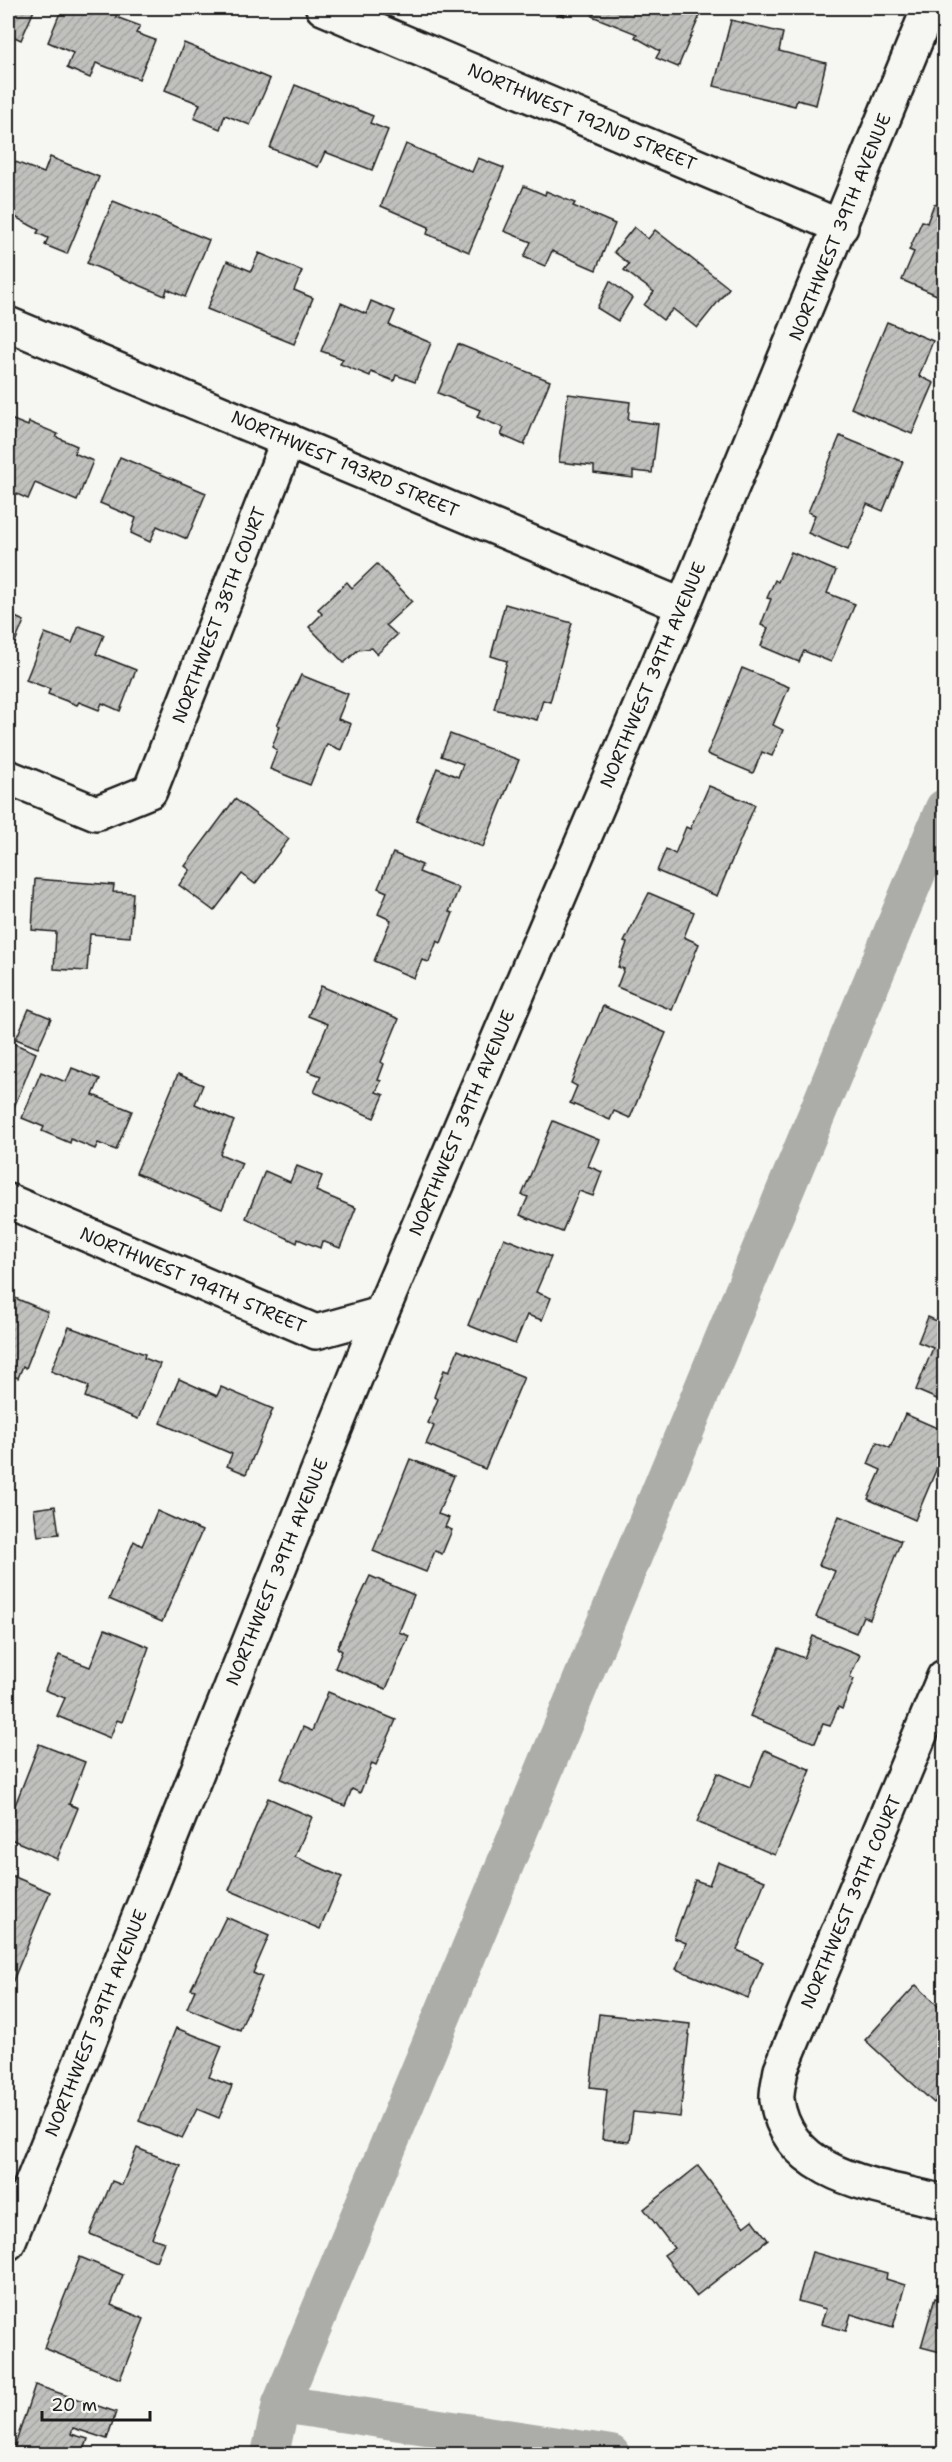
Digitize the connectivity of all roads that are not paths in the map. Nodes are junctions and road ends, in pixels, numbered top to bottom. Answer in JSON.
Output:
{"nodes":[{"id":1,"x":323,"y":8,"type":"edge"},
{"id":2,"x":929,"y":8,"type":"edge"},
{"id":3,"x":841,"y":227,"type":"junction"},
{"id":4,"x":8,"y":324,"type":"edge"},
{"id":5,"x":288,"y":440,"type":"junction"},
{"id":6,"x":683,"y":606,"type":"junction"},
{"id":7,"x":8,"y":777,"type":"edge"},
{"id":8,"x":8,"y":1201,"type":"edge"},
{"id":9,"x":381,"y":1314,"type":"junction"},
{"id":10,"x":944,"y":1682,"type":"edge"},
{"id":11,"x":945,"y":2202,"type":"edge"},
{"id":12,"x":8,"y":2243,"type":"edge"}],
"edges":[{"from":1,"to":3,"type":"street","name":"NORTHWEST 192ND STREET"},
{"from":2,"to":3,"type":"street","name":"NORTHWEST 39TH AVENUE"},
{"from":3,"to":6,"type":"street","name":"NORTHWEST 39TH AVENUE"},
{"from":4,"to":5,"type":"street","name":"NORTHWEST 193RD STREET"},
{"from":5,"to":6,"type":"street","name":"NORTHWEST 193RD STREET"},
{"from":5,"to":7,"type":"street","name":"NORTHWEST 38TH COURT"},
{"from":6,"to":9,"type":"street","name":"NORTHWEST 39TH AVENUE"},
{"from":8,"to":9,"type":"street","name":"NORTHWEST 194TH STREET"},
{"from":9,"to":12,"type":"street","name":"NORTHWEST 39TH AVENUE"},
{"from":10,"to":11,"type":"street","name":"NORTHWEST 39TH COURT"}]}
